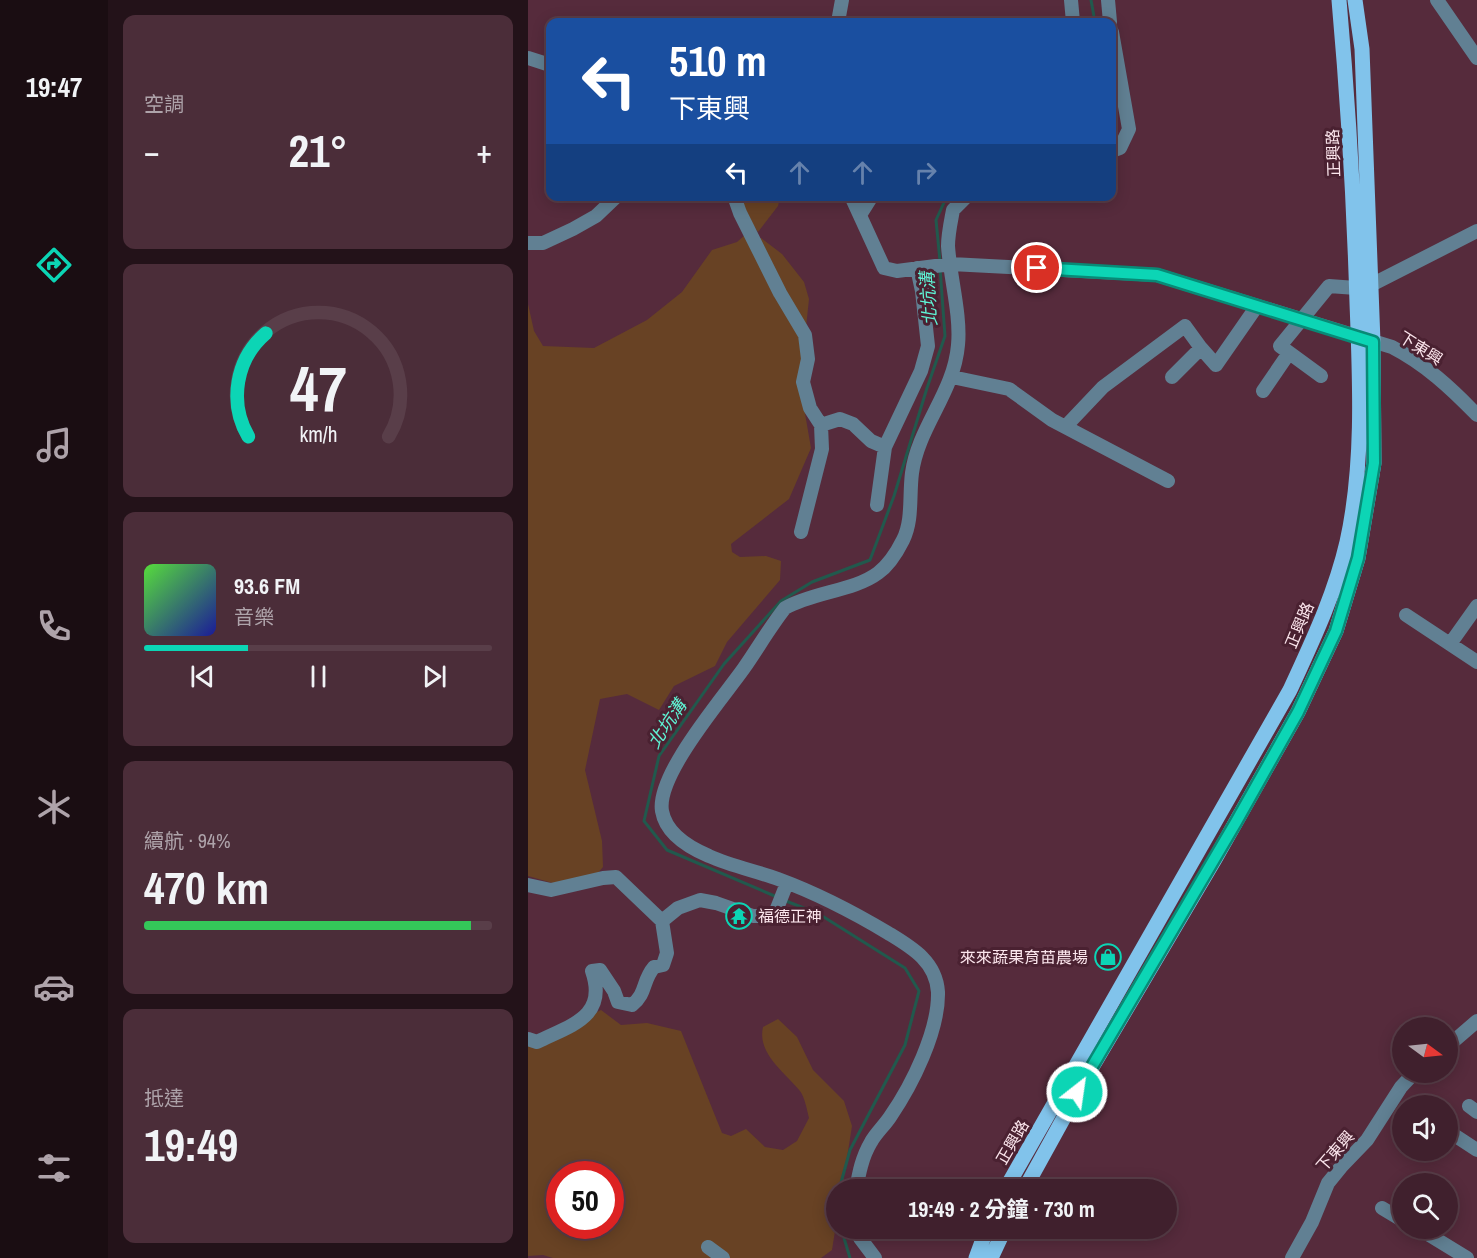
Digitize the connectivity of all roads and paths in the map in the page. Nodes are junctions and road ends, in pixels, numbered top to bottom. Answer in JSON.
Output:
{"nodes":[{"id":1,"x":842,"y":0,"type":"edge"},
{"id":2,"x":1071,"y":0,"type":"edge"},
{"id":3,"x":1108,"y":0,"type":"edge"},
{"id":4,"x":1339,"y":0,"type":"edge"},
{"id":5,"x":1356,"y":0,"type":"edge"},
{"id":6,"x":1437,"y":0,"type":"edge"},
{"id":7,"x":839,"y":18,"type":"edge"},
{"id":8,"x":1073,"y":18,"type":"edge"},
{"id":9,"x":1110,"y":18,"type":"edge"},
{"id":10,"x":1116,"y":55,"type":"edge"},
{"id":11,"x":528,"y":58,"type":"edge"},
{"id":12,"x":1477,"y":58,"type":"edge"},
{"id":13,"x":546,"y":64,"type":"edge"},
{"id":14,"x":1116,"y":149,"type":"edge"},
{"id":15,"x":612,"y":201,"type":"edge"},
{"id":16,"x":736,"y":201,"type":"edge"},
{"id":17,"x":853,"y":201,"type":"edge"},
{"id":18,"x":869,"y":201,"type":"edge"},
{"id":19,"x":962,"y":201,"type":"edge"},
{"id":20,"x":860,"y":215,"type":"junction"},
{"id":21,"x":1477,"y":231,"type":"edge"},
{"id":22,"x":528,"y":243,"type":"edge"},
{"id":23,"x":950,"y":264,"type":"junction"},
{"id":24,"x":917,"y":268,"type":"junction"},
{"id":25,"x":1364,"y":286,"type":"junction"},
{"id":26,"x":1257,"y":306,"type":"junction"},
{"id":27,"x":1302,"y":320,"type":"junction"},
{"id":28,"x":1358,"y":336,"type":"junction"},
{"id":29,"x":1373,"y":342,"type":"junction"},
{"id":30,"x":1202,"y":348,"type":"junction"},
{"id":31,"x":1289,"y":353,"type":"junction"},
{"id":32,"x":1321,"y":376,"type":"dead end"},
{"id":33,"x":952,"y":377,"type":"junction"},
{"id":34,"x":1172,"y":377,"type":"dead end"},
{"id":35,"x":1263,"y":391,"type":"dead end"},
{"id":36,"x":1477,"y":415,"type":"edge"},
{"id":37,"x":820,"y":425,"type":"junction"},
{"id":38,"x":1066,"y":426,"type":"junction"},
{"id":39,"x":885,"y":447,"type":"junction"},
{"id":40,"x":1167,"y":481,"type":"dead end"},
{"id":41,"x":877,"y":505,"type":"dead end"},
{"id":42,"x":801,"y":532,"type":"dead end"},
{"id":43,"x":1477,"y":606,"type":"edge"},
{"id":44,"x":1406,"y":615,"type":"dead end"},
{"id":45,"x":1450,"y":644,"type":"junction"},
{"id":46,"x":1477,"y":662,"type":"edge"},
{"id":47,"x":787,"y":883,"type":"junction"},
{"id":48,"x":528,"y":885,"type":"edge"},
{"id":49,"x":662,"y":921,"type":"junction"},
{"id":50,"x":1477,"y":1021,"type":"edge"},
{"id":51,"x":1458,"y":1037,"type":"edge"},
{"id":52,"x":531,"y":1043,"type":"edge"},
{"id":53,"x":1392,"y":1111,"type":"edge"},
{"id":54,"x":1458,"y":1138,"type":"edge"},
{"id":55,"x":1477,"y":1150,"type":"edge"},
{"id":56,"x":858,"y":1179,"type":"edge"},
{"id":57,"x":1011,"y":1179,"type":"edge"},
{"id":58,"x":1030,"y":1179,"type":"edge"},
{"id":59,"x":1383,"y":1208,"type":"dead end"},
{"id":60,"x":1392,"y":1214,"type":"edge"},
{"id":61,"x":861,"y":1239,"type":"edge"},
{"id":62,"x":983,"y":1239,"type":"edge"},
{"id":63,"x":1000,"y":1239,"type":"edge"},
{"id":64,"x":1436,"y":1239,"type":"edge"},
{"id":65,"x":708,"y":1246,"type":"dead end"},
{"id":66,"x":723,"y":1258,"type":"edge"},
{"id":67,"x":875,"y":1258,"type":"edge"},
{"id":68,"x":976,"y":1258,"type":"edge"},
{"id":69,"x":992,"y":1258,"type":"edge"},
{"id":70,"x":1292,"y":1258,"type":"edge"},
{"id":71,"x":1467,"y":1258,"type":"edge"}],
"edges":[{"from":1,"to":7,"type":"lane"},
{"from":2,"to":8,"type":"lane"},
{"from":3,"to":9,"type":"lane"},
{"from":4,"to":25,"type":"main road","name":"正興路"},
{"from":5,"to":25,"type":"main road","name":"正興路"},
{"from":6,"to":12,"type":"lane"},
{"from":10,"to":14,"type":"lane"},
{"from":11,"to":13,"type":"lane"},
{"from":15,"to":22,"type":"lane"},
{"from":16,"to":37,"type":"lane"},
{"from":17,"to":20,"type":"lane"},
{"from":18,"to":20,"type":"lane"},
{"from":19,"to":23,"type":"lane"},
{"from":20,"to":24,"type":"lane","name":"下東興"},
{"from":21,"to":25,"type":"lane"},
{"from":23,"to":24,"type":"lane","name":"下東興"},
{"from":23,"to":26,"type":"lane","name":"下東興"},
{"from":23,"to":33,"type":"lane"},
{"from":24,"to":39,"type":"lane"},
{"from":25,"to":27,"type":"lane"},
{"from":25,"to":28,"type":"main road","name":"正興路"},
{"from":25,"to":29,"type":"main road","name":"正興路"},
{"from":26,"to":27,"type":"lane","name":"下東興"},
{"from":26,"to":30,"type":"lane"},
{"from":27,"to":28,"type":"lane","name":"下東興"},
{"from":27,"to":31,"type":"lane"},
{"from":28,"to":29,"type":"lane","name":"下東興"},
{"from":28,"to":57,"type":"main road","name":"正興路"},
{"from":29,"to":36,"type":"lane","name":"下東興"},
{"from":29,"to":58,"type":"main road","name":"正興路"},
{"from":30,"to":34,"type":"lane"},
{"from":30,"to":38,"type":"lane"},
{"from":31,"to":32,"type":"lane"},
{"from":31,"to":35,"type":"lane"},
{"from":33,"to":38,"type":"lane"},
{"from":33,"to":47,"type":"lane"},
{"from":37,"to":39,"type":"lane"},
{"from":37,"to":42,"type":"lane"},
{"from":38,"to":40,"type":"lane"},
{"from":39,"to":41,"type":"lane"},
{"from":43,"to":45,"type":"lane"},
{"from":44,"to":45,"type":"lane"},
{"from":45,"to":46,"type":"lane"},
{"from":47,"to":49,"type":"lane"},
{"from":47,"to":56,"type":"lane"},
{"from":48,"to":49,"type":"lane"},
{"from":49,"to":52,"type":"lane"},
{"from":50,"to":51,"type":"lane"},
{"from":53,"to":70,"type":"lane","name":"下東興"},
{"from":54,"to":55,"type":"lane"},
{"from":59,"to":60,"type":"lane"},
{"from":61,"to":67,"type":"lane"},
{"from":62,"to":68,"type":"main road"},
{"from":63,"to":69,"type":"main road"},
{"from":64,"to":71,"type":"lane"},
{"from":65,"to":66,"type":"lane"}]}
